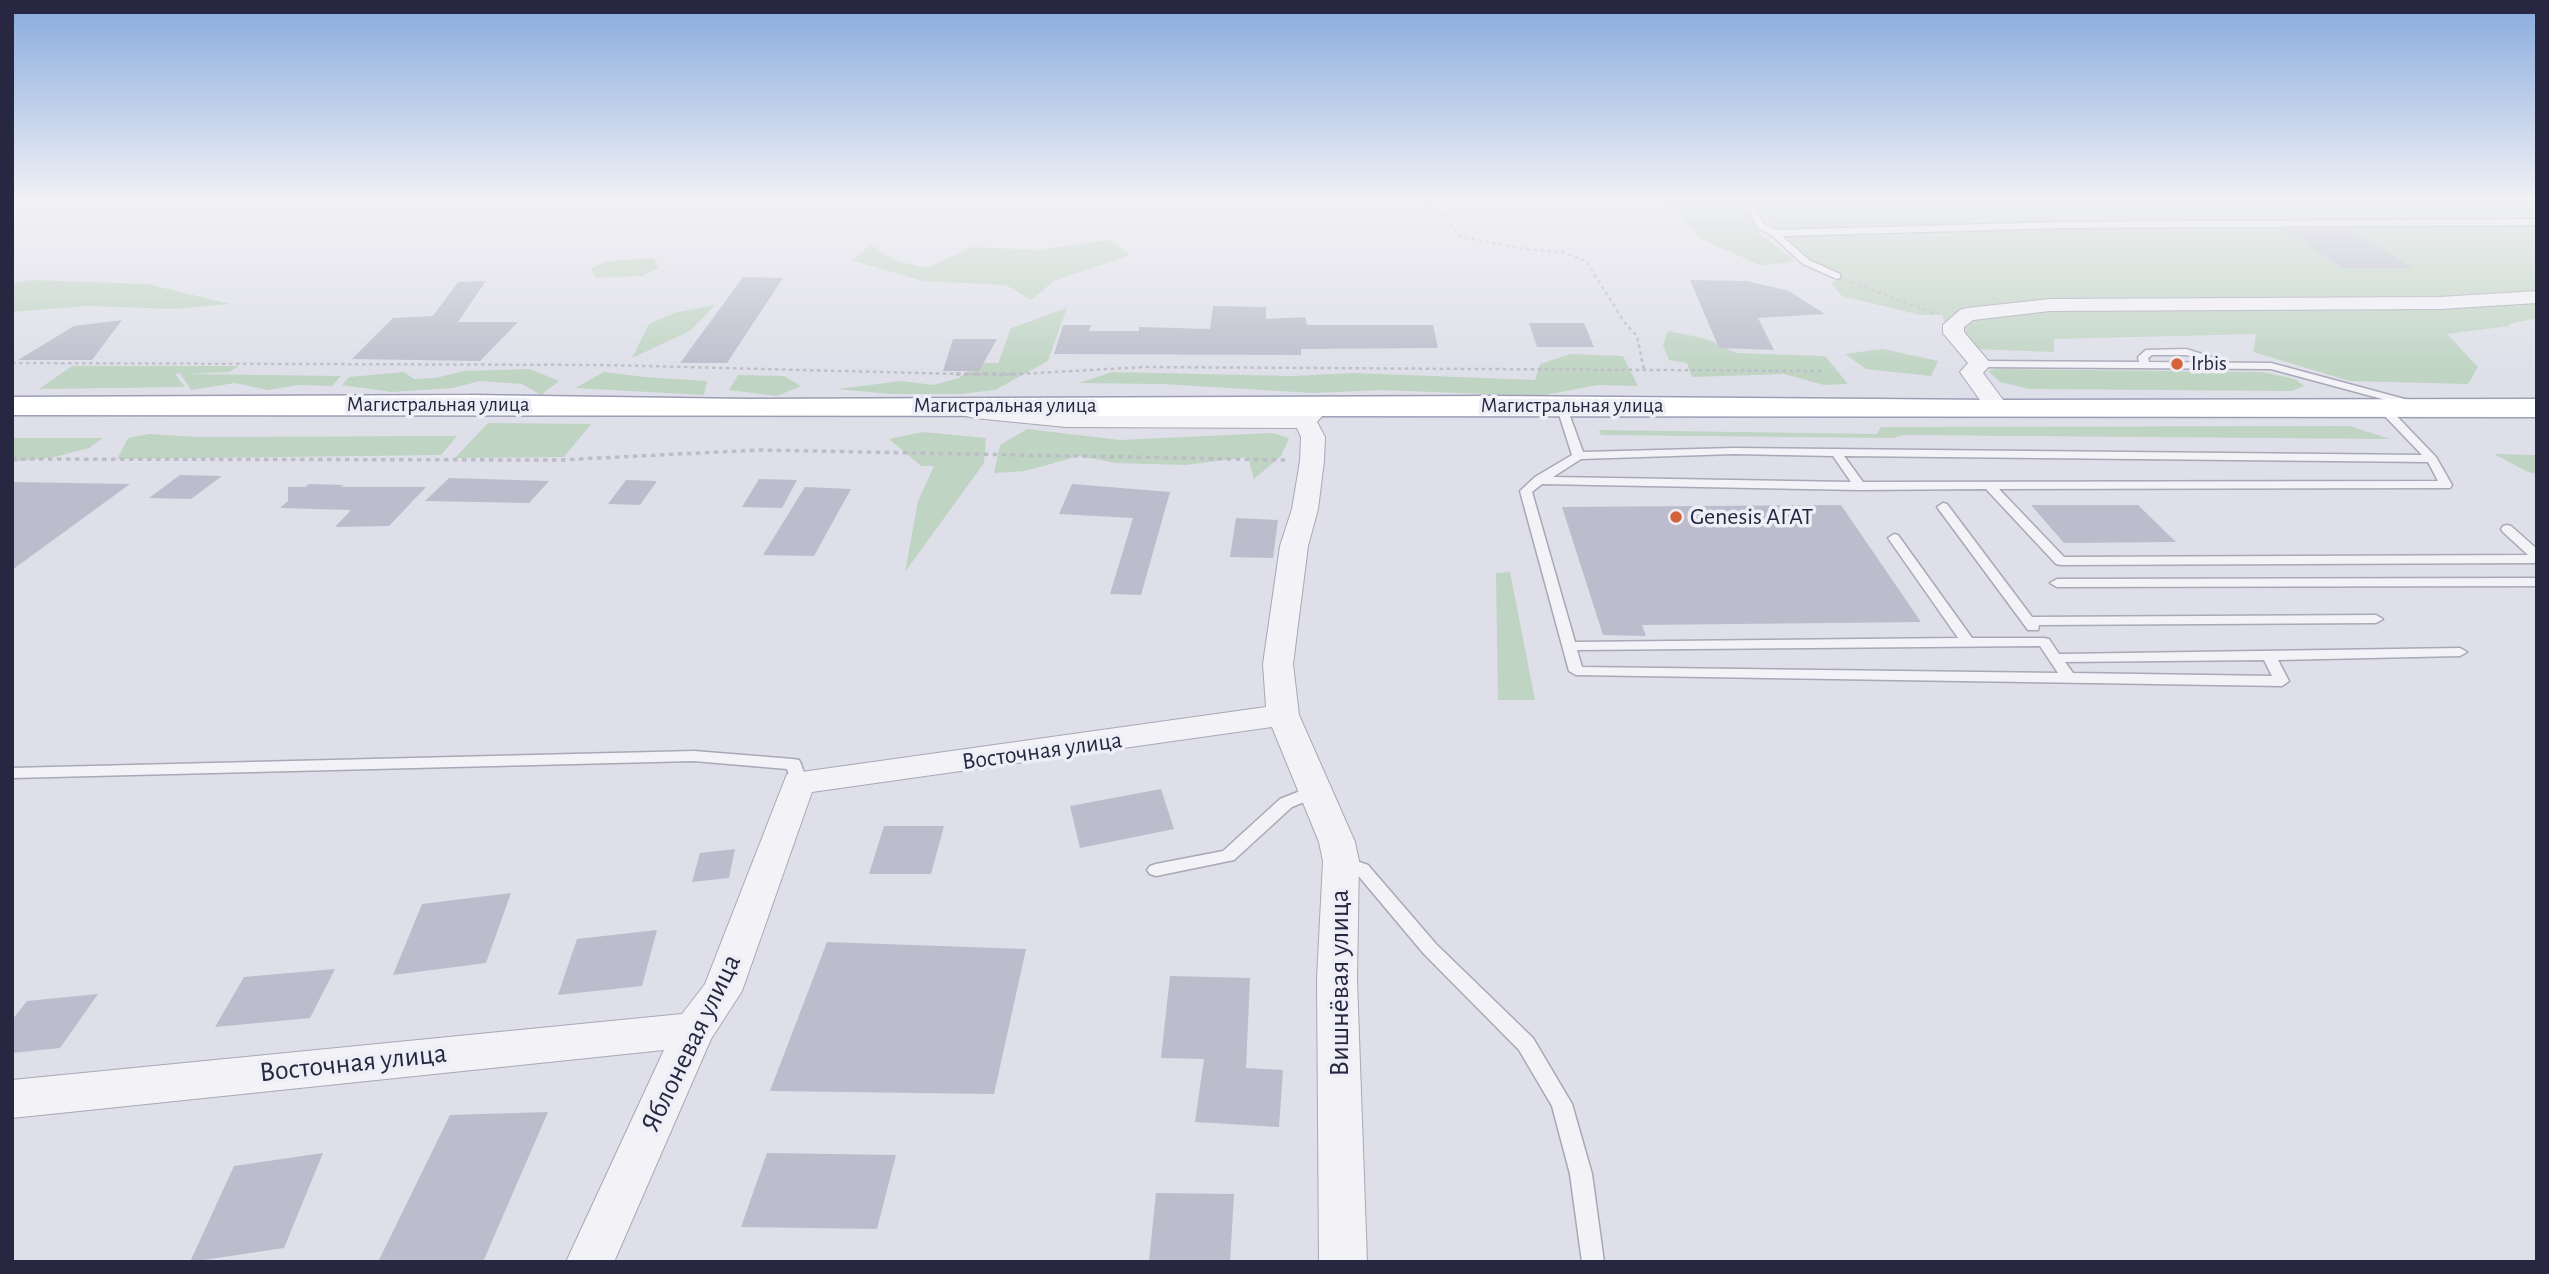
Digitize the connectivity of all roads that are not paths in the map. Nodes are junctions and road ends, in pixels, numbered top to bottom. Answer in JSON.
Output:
{"nodes":[{"id":1,"x":1802,"y":258,"type":"edge"},
{"id":2,"x":1837,"y":276,"type":"road end"},
{"id":3,"x":2537,"y":297,"type":"edge"},
{"id":4,"x":1980,"y":364,"type":"junction"},
{"id":5,"x":1561,"y":405,"type":"junction"},
{"id":6,"x":12,"y":407,"type":"edge"},
{"id":7,"x":2537,"y":408,"type":"edge"},
{"id":8,"x":1998,"y":409,"type":"junction"},
{"id":9,"x":2384,"y":409,"type":"junction"},
{"id":10,"x":2432,"y":409,"type":"junction"},
{"id":11,"x":1312,"y":413,"type":"junction"},
{"id":12,"x":1836,"y":452,"type":"junction"},
{"id":13,"x":1578,"y":456,"type":"junction"},
{"id":14,"x":2432,"y":459,"type":"junction"},
{"id":15,"x":1539,"y":480,"type":"junction"},
{"id":16,"x":1859,"y":486,"type":"junction"},
{"id":17,"x":1989,"y":486,"type":"junction"},
{"id":18,"x":1943,"y":506,"type":"dead end"},
{"id":19,"x":2507,"y":529,"type":"dead end"},
{"id":20,"x":1894,"y":538,"type":"dead end"},
{"id":21,"x":2537,"y":558,"type":"edge"},
{"id":22,"x":2537,"y":582,"type":"edge"},
{"id":23,"x":2057,"y":583,"type":"dead end"},
{"id":24,"x":2376,"y":619,"type":"dead end"},
{"id":25,"x":2028,"y":621,"type":"junction"},
{"id":26,"x":2044,"y":642,"type":"junction"},
{"id":27,"x":1968,"y":643,"type":"junction"},
{"id":28,"x":1569,"y":646,"type":"junction"},
{"id":29,"x":2460,"y":652,"type":"dead end"},
{"id":30,"x":2269,"y":656,"type":"junction"},
{"id":31,"x":2055,"y":658,"type":"junction"},
{"id":32,"x":2069,"y":678,"type":"junction"},
{"id":33,"x":1283,"y":715,"type":"junction"},
{"id":34,"x":12,"y":773,"type":"edge"},
{"id":35,"x":799,"y":782,"type":"junction"},
{"id":36,"x":1315,"y":791,"type":"junction"},
{"id":37,"x":1341,"y":861,"type":"junction"},
{"id":38,"x":1156,"y":870,"type":"dead end"},
{"id":39,"x":694,"y":1030,"type":"junction"},
{"id":40,"x":12,"y":1099,"type":"edge"},
{"id":41,"x":590,"y":1262,"type":"edge"},
{"id":42,"x":1343,"y":1262,"type":"edge"},
{"id":43,"x":1593,"y":1262,"type":"edge"}],
"edges":[{"from":1,"to":2,"type":"lane"},
{"from":3,"to":4,"type":"street"},
{"from":4,"to":8,"type":"street"},
{"from":4,"to":10,"type":"lane"},
{"from":5,"to":8,"type":"main road","name":"Магистральная улица"},
{"from":5,"to":11,"type":"main road","name":"Магистральная улица"},
{"from":5,"to":13,"type":"lane"},
{"from":6,"to":11,"type":"main road","name":"Магистральная улица"},
{"from":7,"to":10,"type":"main road","name":"Магистральная улица"},
{"from":8,"to":9,"type":"main road","name":"Магистральная улица"},
{"from":9,"to":10,"type":"main road","name":"Магистральная улица"},
{"from":9,"to":14,"type":"lane"},
{"from":11,"to":33,"type":"street","name":"Вишнёвая улица"},
{"from":12,"to":13,"type":"lane"},
{"from":12,"to":14,"type":"lane"},
{"from":12,"to":16,"type":"lane"},
{"from":13,"to":15,"type":"lane"},
{"from":14,"to":17,"type":"lane"},
{"from":15,"to":16,"type":"lane"},
{"from":15,"to":28,"type":"lane"},
{"from":16,"to":17,"type":"lane"},
{"from":17,"to":21,"type":"lane"},
{"from":18,"to":25,"type":"lane"},
{"from":19,"to":21,"type":"lane"},
{"from":20,"to":27,"type":"lane"},
{"from":22,"to":23,"type":"lane"},
{"from":24,"to":25,"type":"lane"},
{"from":25,"to":26,"type":"lane"},
{"from":26,"to":27,"type":"lane"},
{"from":26,"to":31,"type":"lane"},
{"from":27,"to":28,"type":"lane"},
{"from":28,"to":32,"type":"lane"},
{"from":29,"to":30,"type":"lane"},
{"from":30,"to":31,"type":"lane"},
{"from":30,"to":32,"type":"lane"},
{"from":31,"to":32,"type":"lane"},
{"from":33,"to":35,"type":"street","name":"Восточная улица"},
{"from":33,"to":36,"type":"street","name":"Вишнёвая улица"},
{"from":34,"to":35,"type":"lane"},
{"from":35,"to":39,"type":"street","name":"Яблоневая улица"},
{"from":36,"to":37,"type":"street","name":"Вишнёвая улица"},
{"from":36,"to":38,"type":"lane"},
{"from":37,"to":42,"type":"street","name":"Вишнёвая улица"},
{"from":37,"to":43,"type":"lane"},
{"from":39,"to":40,"type":"street","name":"Восточная улица"},
{"from":39,"to":41,"type":"street","name":"Яблоневая улица"}]}
